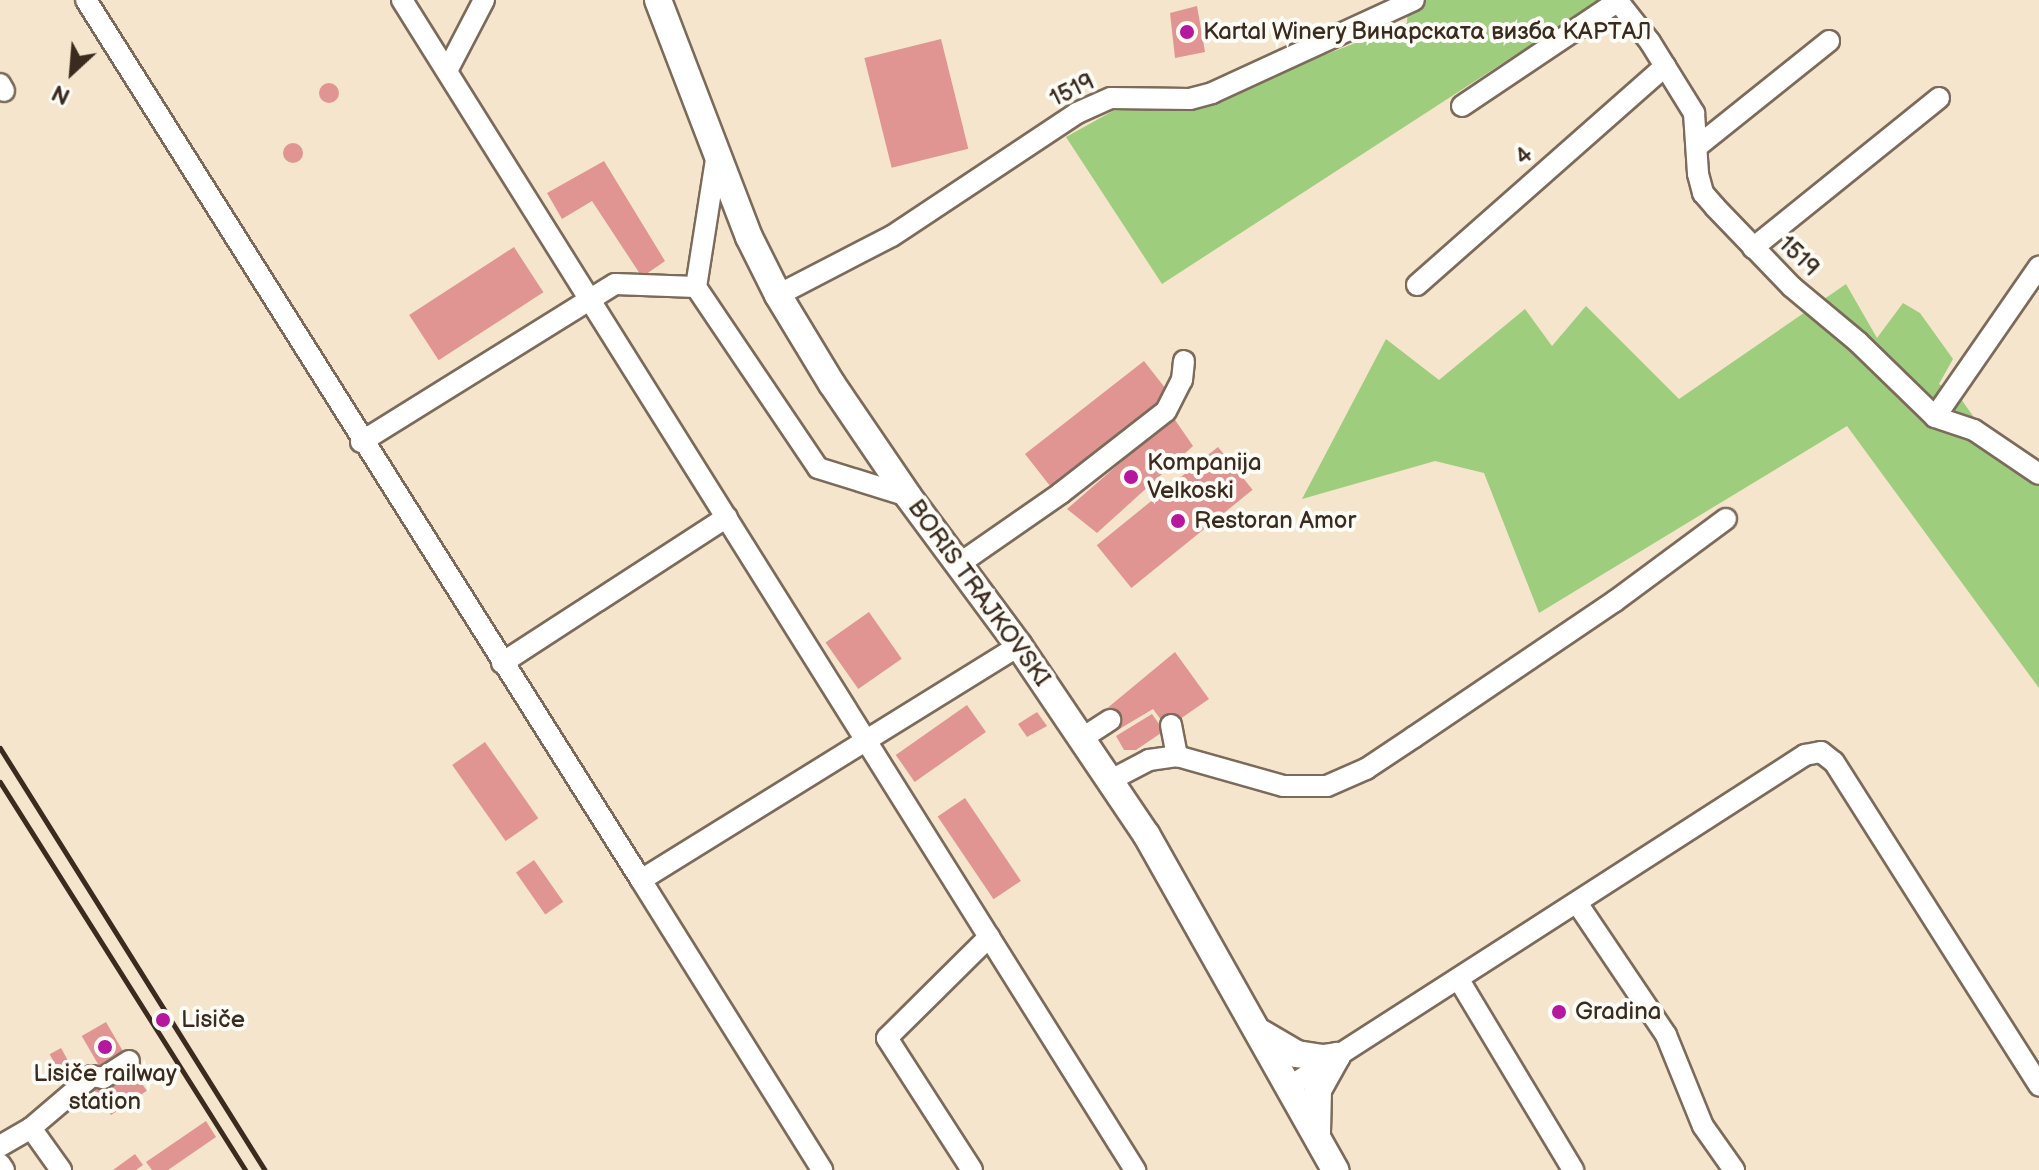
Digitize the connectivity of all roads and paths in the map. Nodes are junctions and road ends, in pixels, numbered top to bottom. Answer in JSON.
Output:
{"nodes":[{"id":1,"x":86,"y":0,"type":"edge"},
{"id":2,"x":402,"y":0,"type":"edge"},
{"id":3,"x":484,"y":0,"type":"edge"},
{"id":4,"x":658,"y":0,"type":"edge"},
{"id":5,"x":1414,"y":0,"type":"edge"},
{"id":6,"x":1618,"y":0,"type":"edge"},
{"id":7,"x":1829,"y":41,"type":"dead end"},
{"id":8,"x":1665,"y":66,"type":"junction"},
{"id":9,"x":447,"y":71,"type":"junction"},
{"id":10,"x":1939,"y":98,"type":"dead end"},
{"id":11,"x":1462,"y":106,"type":"dead end"},
{"id":12,"x":1698,"y":146,"type":"junction"},
{"id":13,"x":718,"y":149,"type":"junction"},
{"id":14,"x":1753,"y":248,"type":"junction"},
{"id":15,"x":2039,"y":267,"type":"edge"},
{"id":16,"x":1417,"y":285,"type":"dead end"},
{"id":17,"x":696,"y":287,"type":"junction"},
{"id":18,"x":778,"y":295,"type":"junction"},
{"id":19,"x":590,"y":296,"type":"junction"},
{"id":20,"x":1184,"y":361,"type":"dead end"},
{"id":21,"x":1935,"y":417,"type":"junction"},
{"id":22,"x":361,"y":442,"type":"junction"},
{"id":23,"x":2039,"y":474,"type":"edge"},
{"id":24,"x":908,"y":496,"type":"junction"},
{"id":25,"x":727,"y":517,"type":"junction"},
{"id":26,"x":1726,"y":519,"type":"dead end"},
{"id":27,"x":959,"y":564,"type":"junction"},
{"id":28,"x":1019,"y":646,"type":"junction"},
{"id":29,"x":502,"y":663,"type":"junction"},
{"id":30,"x":1110,"y":720,"type":"dead end"},
{"id":31,"x":1171,"y":725,"type":"dead end"},
{"id":32,"x":1081,"y":739,"type":"junction"},
{"id":33,"x":866,"y":741,"type":"junction"},
{"id":34,"x":1177,"y":756,"type":"junction"},
{"id":35,"x":1109,"y":781,"type":"junction"},
{"id":36,"x":641,"y":880,"type":"junction"},
{"id":37,"x":1577,"y":903,"type":"junction"},
{"id":38,"x":989,"y":937,"type":"junction"},
{"id":39,"x":1459,"y":980,"type":"junction"},
{"id":40,"x":1258,"y":1031,"type":"junction"},
{"id":41,"x":1337,"y":1056,"type":"junction"},
{"id":42,"x":129,"y":1061,"type":"dead end"},
{"id":43,"x":2039,"y":1085,"type":"edge"},
{"id":44,"x":1289,"y":1087,"type":"junction"},
{"id":45,"x":31,"y":1128,"type":"junction"},
{"id":46,"x":1318,"y":1141,"type":"junction"},
{"id":47,"x":0,"y":1146,"type":"edge"},
{"id":48,"x":0,"y":1164,"type":"edge"},
{"id":49,"x":4,"y":1170,"type":"edge"},
{"id":50,"x":61,"y":1170,"type":"edge"},
{"id":51,"x":822,"y":1170,"type":"edge"},
{"id":52,"x":972,"y":1170,"type":"edge"},
{"id":53,"x":1135,"y":1170,"type":"edge"},
{"id":54,"x":1335,"y":1170,"type":"edge"},
{"id":55,"x":1573,"y":1170,"type":"edge"},
{"id":56,"x":1734,"y":1170,"type":"edge"}],
"edges":[{"from":1,"to":22,"type":"street"},
{"from":2,"to":9,"type":"street"},
{"from":3,"to":9,"type":"street"},
{"from":4,"to":13,"type":"main road","name":"BORIS TRAJKOVSKI"},
{"from":5,"to":18,"type":"street","name":"1519"},
{"from":6,"to":8,"type":"street","name":"1519"},
{"from":6,"to":11,"type":"street"},
{"from":7,"to":12,"type":"street"},
{"from":8,"to":12,"type":"street","name":"1519"},
{"from":8,"to":16,"type":"street","name":"4"},
{"from":9,"to":19,"type":"street"},
{"from":10,"to":14,"type":"street"},
{"from":12,"to":14,"type":"street","name":"1519"},
{"from":13,"to":17,"type":"street"},
{"from":13,"to":18,"type":"main road","name":"BORIS TRAJKOVSKI"},
{"from":14,"to":21,"type":"street","name":"1519"},
{"from":15,"to":21,"type":"street"},
{"from":17,"to":19,"type":"street"},
{"from":17,"to":24,"type":"street"},
{"from":18,"to":24,"type":"main road","name":"BORIS TRAJKOVSKI"},
{"from":19,"to":22,"type":"street"},
{"from":19,"to":25,"type":"street"},
{"from":20,"to":27,"type":"street"},
{"from":21,"to":23,"type":"street","name":"1519"},
{"from":22,"to":29,"type":"street"},
{"from":24,"to":27,"type":"main road","name":"BORIS TRAJKOVSKI"},
{"from":25,"to":29,"type":"street"},
{"from":25,"to":33,"type":"street"},
{"from":26,"to":34,"type":"street"},
{"from":27,"to":28,"type":"main road","name":"BORIS TRAJKOVSKI"},
{"from":28,"to":32,"type":"main road","name":"BORIS TRAJKOVSKI"},
{"from":28,"to":33,"type":"street"},
{"from":29,"to":36,"type":"street"},
{"from":30,"to":32,"type":"street"},
{"from":31,"to":34,"type":"street"},
{"from":32,"to":35,"type":"main road","name":"BORIS TRAJKOVSKI"},
{"from":33,"to":36,"type":"street"},
{"from":33,"to":38,"type":"street"},
{"from":34,"to":35,"type":"street"},
{"from":35,"to":40,"type":"main road","name":"BORIS TRAJKOVSKI"},
{"from":36,"to":51,"type":"street"},
{"from":37,"to":39,"type":"street"},
{"from":37,"to":43,"type":"street"},
{"from":37,"to":56,"type":"street"},
{"from":38,"to":52,"type":"street"},
{"from":38,"to":53,"type":"street"},
{"from":39,"to":41,"type":"street"},
{"from":39,"to":55,"type":"street"},
{"from":40,"to":41,"type":"main road"},
{"from":40,"to":44,"type":"main road","name":"BORIS TRAJKOVSKI"},
{"from":41,"to":44,"type":"street"},
{"from":41,"to":46,"type":"main road"},
{"from":42,"to":45,"type":"street"},
{"from":44,"to":46,"type":"main road","name":"BORIS TRAJKOVSKI"},
{"from":45,"to":47,"type":"street"},
{"from":45,"to":50,"type":"street"},
{"from":46,"to":54,"type":"main road","name":"BORIS TRAJKOVSKI"},
{"from":48,"to":49,"type":"street"}]}
